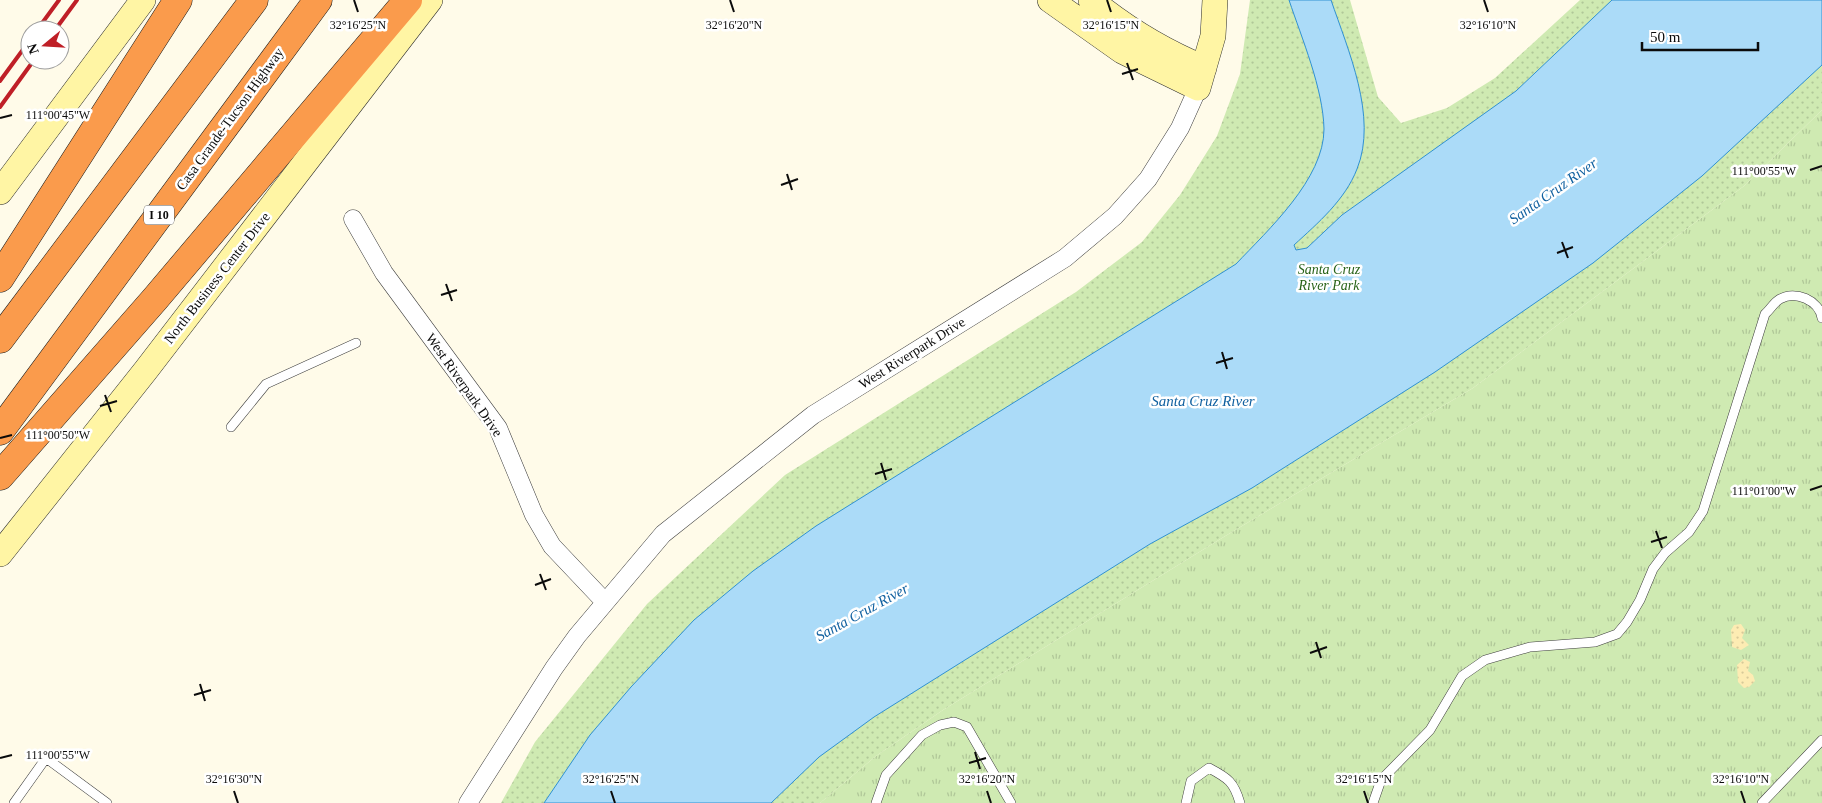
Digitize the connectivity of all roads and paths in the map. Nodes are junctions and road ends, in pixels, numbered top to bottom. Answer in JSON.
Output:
{"nodes":[{"id":1,"x":143,"y":0,"type":"edge"},
{"id":2,"x":178,"y":0,"type":"edge"},
{"id":3,"x":254,"y":0,"type":"edge"},
{"id":4,"x":318,"y":0,"type":"edge"},
{"id":5,"x":408,"y":0,"type":"edge"},
{"id":6,"x":430,"y":0,"type":"edge"},
{"id":7,"x":1050,"y":0,"type":"edge"},
{"id":8,"x":1091,"y":0,"type":"edge"},
{"id":9,"x":1216,"y":0,"type":"edge"},
{"id":10,"x":1201,"y":78,"type":"junction"},
{"id":11,"x":0,"y":192,"type":"edge"},
{"id":12,"x":352,"y":219,"type":"dead end"},
{"id":13,"x":0,"y":278,"type":"edge"},
{"id":14,"x":1822,"y":318,"type":"edge"},
{"id":15,"x":0,"y":339,"type":"edge"},
{"id":16,"x":356,"y":343,"type":"dead end"},
{"id":17,"x":231,"y":427,"type":"dead end"},
{"id":18,"x":0,"y":431,"type":"edge"},
{"id":19,"x":0,"y":476,"type":"edge"},
{"id":20,"x":0,"y":554,"type":"edge"},
{"id":21,"x":605,"y":602,"type":"junction"},
{"id":22,"x":1822,"y":740,"type":"edge"},
{"id":23,"x":14,"y":803,"type":"edge"},
{"id":24,"x":107,"y":803,"type":"edge"},
{"id":25,"x":468,"y":803,"type":"edge"},
{"id":26,"x":876,"y":803,"type":"edge"},
{"id":27,"x":1011,"y":803,"type":"edge"},
{"id":28,"x":1186,"y":803,"type":"edge"},
{"id":29,"x":1240,"y":803,"type":"edge"},
{"id":30,"x":1373,"y":803,"type":"edge"},
{"id":31,"x":1762,"y":803,"type":"edge"}],
"edges":[{"from":1,"to":11,"type":"main road"},
{"from":2,"to":13,"type":"highway"},
{"from":3,"to":15,"type":"highway"},
{"from":4,"to":18,"type":"highway","name":"Casa Grande-Tucson Highway","number":"I 10"},
{"from":5,"to":19,"type":"highway"},
{"from":6,"to":20,"type":"main road","name":"North Business Center Drive"},
{"from":7,"to":10,"type":"main road"},
{"from":8,"to":10,"type":"main road"},
{"from":9,"to":10,"type":"main road"},
{"from":10,"to":21,"type":"street","name":"West Riverpark Drive"},
{"from":12,"to":21,"type":"street","name":"West Riverpark Drive"},
{"from":14,"to":30,"type":"lane"},
{"from":16,"to":17,"type":"lane"},
{"from":21,"to":25,"type":"street","name":"West Riverpark Drive"},
{"from":22,"to":31,"type":"lane"},
{"from":23,"to":24,"type":"lane"},
{"from":26,"to":27,"type":"lane"},
{"from":28,"to":29,"type":"lane"}]}
